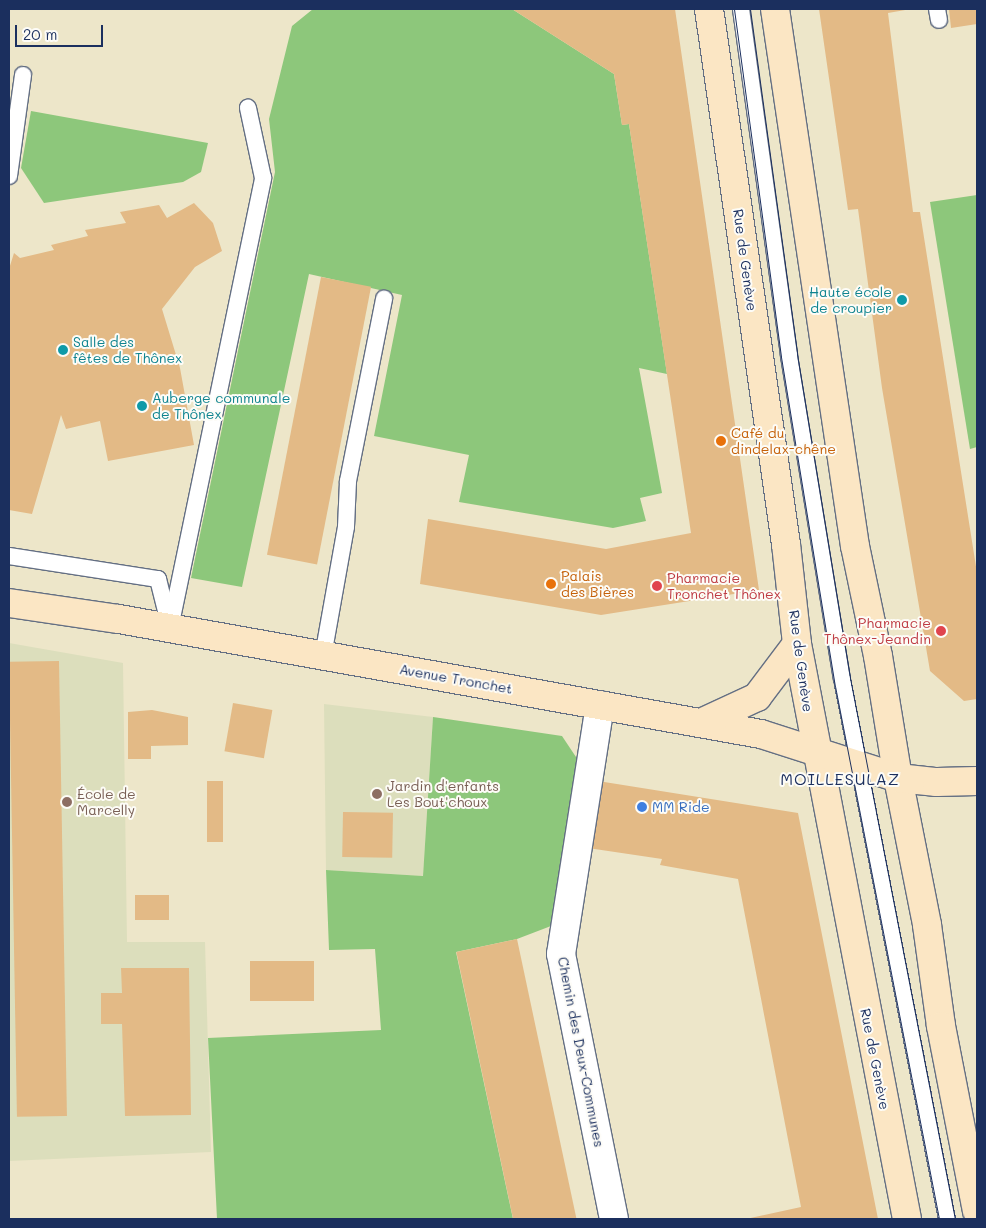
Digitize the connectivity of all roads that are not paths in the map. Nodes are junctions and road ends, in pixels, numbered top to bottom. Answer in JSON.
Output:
{"nodes":[{"id":1,"x":709,"y":9,"type":"edge"},
{"id":2,"x":741,"y":9,"type":"edge"},
{"id":3,"x":775,"y":9,"type":"edge"},
{"id":4,"x":23,"y":75,"type":"dead end"},
{"id":5,"x":248,"y":108,"type":"dead end"},
{"id":6,"x":9,"y":176,"type":"edge"},
{"id":7,"x":384,"y":299,"type":"dead end"},
{"id":8,"x":9,"y":556,"type":"edge"},
{"id":9,"x":9,"y":603,"type":"edge"},
{"id":10,"x":170,"y":628,"type":"junction"},
{"id":11,"x":797,"y":644,"type":"junction"},
{"id":12,"x":323,"y":656,"type":"junction"},
{"id":13,"x":600,"y":705,"type":"junction"},
{"id":14,"x":701,"y":723,"type":"junction"},
{"id":15,"x":816,"y":749,"type":"junction"},
{"id":16,"x":857,"y":766,"type":"junction"},
{"id":17,"x":898,"y":778,"type":"junction"},
{"id":18,"x":977,"y":780,"type":"edge"},
{"id":19,"x":977,"y":1211,"type":"edge"},
{"id":20,"x":614,"y":1219,"type":"edge"},
{"id":21,"x":907,"y":1219,"type":"edge"},
{"id":22,"x":947,"y":1219,"type":"edge"}],
"edges":[{"from":1,"to":11,"type":"main road","name":"Rue de Genève"},
{"from":2,"to":16,"type":"lane"},
{"from":3,"to":17,"type":"main road"},
{"from":4,"to":6,"type":"lane"},
{"from":5,"to":10,"type":"lane"},
{"from":7,"to":12,"type":"lane"},
{"from":8,"to":10,"type":"lane"},
{"from":9,"to":10,"type":"main road","name":"Avenue Tronchet"},
{"from":10,"to":12,"type":"main road","name":"Avenue Tronchet"},
{"from":11,"to":14,"type":"main road"},
{"from":11,"to":15,"type":"main road","name":"Rue de Genève"},
{"from":12,"to":13,"type":"main road","name":"Avenue Tronchet"},
{"from":13,"to":14,"type":"main road","name":"Avenue Tronchet"},
{"from":13,"to":20,"type":"street","name":"Chemin des Deux-Communes"},
{"from":14,"to":15,"type":"main road","name":"Avenue Tronchet"},
{"from":15,"to":16,"type":"main road","name":"Avenue Tronchet"},
{"from":15,"to":21,"type":"main road","name":"Rue de Genève"},
{"from":16,"to":17,"type":"main road","name":"Avenue Tronchet"},
{"from":16,"to":22,"type":"lane"},
{"from":17,"to":18,"type":"main road","name":"Avenue Tronchet"},
{"from":17,"to":19,"type":"main road"}]}
